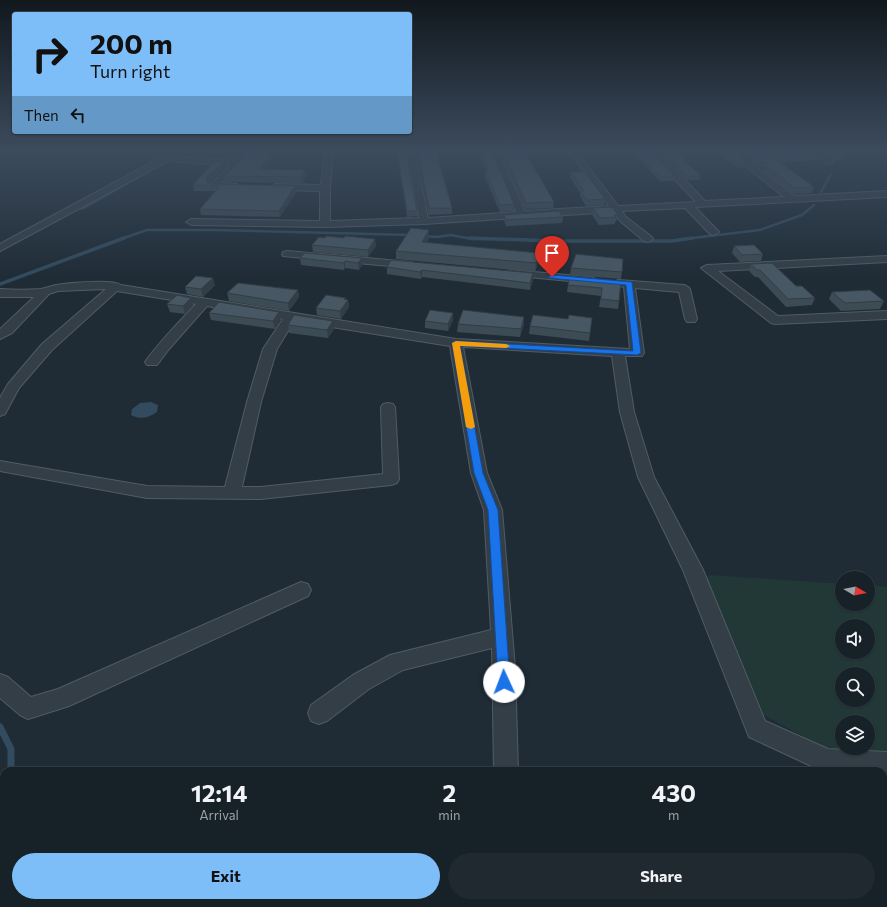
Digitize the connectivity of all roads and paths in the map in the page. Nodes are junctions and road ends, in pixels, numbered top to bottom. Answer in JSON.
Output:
{"nodes":[{"id":1,"x":100,"y":194,"type":"edge"},
{"id":2,"x":325,"y":194,"type":"edge"},
{"id":3,"x":419,"y":194,"type":"edge"},
{"id":4,"x":513,"y":194,"type":"edge"},
{"id":5,"x":604,"y":194,"type":"edge"},
{"id":6,"x":693,"y":194,"type":"edge"},
{"id":7,"x":786,"y":194,"type":"edge"},
{"id":8,"x":881,"y":194,"type":"edge"},
{"id":9,"x":792,"y":199,"type":"junction"},
{"id":10,"x":702,"y":204,"type":"junction"},
{"id":11,"x":687,"y":205,"type":"junction"},
{"id":12,"x":616,"y":210,"type":"junction"},
{"id":13,"x":522,"y":214,"type":"junction"},
{"id":14,"x":424,"y":221,"type":"junction"},
{"id":15,"x":191,"y":222,"type":"dead end"},
{"id":16,"x":325,"y":224,"type":"junction"},
{"id":17,"x":714,"y":232,"type":"dead end"},
{"id":18,"x":648,"y":239,"type":"dead end"},
{"id":19,"x":0,"y":248,"type":"edge"},
{"id":20,"x":287,"y":254,"type":"dead end"},
{"id":21,"x":887,"y":259,"type":"edge"},
{"id":22,"x":422,"y":266,"type":"edge"},
{"id":23,"x":502,"y":273,"type":"edge"},
{"id":24,"x":629,"y":284,"type":"junction"},
{"id":25,"x":116,"y":286,"type":"junction"},
{"id":26,"x":45,"y":292,"type":"junction"},
{"id":27,"x":0,"y":293,"type":"edge"},
{"id":28,"x":204,"y":303,"type":"junction"},
{"id":29,"x":887,"y":315,"type":"edge"},
{"id":30,"x":291,"y":317,"type":"junction"},
{"id":31,"x":691,"y":319,"type":"dead end"},
{"id":32,"x":0,"y":335,"type":"edge"},
{"id":33,"x":456,"y":343,"type":"junction"},
{"id":34,"x":618,"y":352,"type":"junction"},
{"id":35,"x":152,"y":362,"type":"dead end"},
{"id":36,"x":388,"y":407,"type":"dead end"},
{"id":37,"x":0,"y":411,"type":"edge"},
{"id":38,"x":0,"y":466,"type":"edge"},
{"id":39,"x":232,"y":493,"type":"junction"},
{"id":40,"x":301,"y":590,"type":"dead end"},
{"id":41,"x":501,"y":637,"type":"junction"},
{"id":42,"x":0,"y":684,"type":"edge"},
{"id":43,"x":319,"y":714,"type":"dead end"},
{"id":44,"x":887,"y":764,"type":"edge"},
{"id":45,"x":506,"y":767,"type":"edge"}],
"edges":[{"from":1,"to":19,"type":"street"},
{"from":2,"to":16,"type":"street"},
{"from":3,"to":14,"type":"street"},
{"from":4,"to":13,"type":"street"},
{"from":5,"to":12,"type":"street"},
{"from":6,"to":10,"type":"street"},
{"from":7,"to":9,"type":"street"},
{"from":8,"to":9,"type":"street"},
{"from":9,"to":10,"type":"street"},
{"from":10,"to":11,"type":"street"},
{"from":11,"to":12,"type":"street"},
{"from":11,"to":17,"type":"street"},
{"from":12,"to":13,"type":"street"},
{"from":12,"to":18,"type":"street"},
{"from":13,"to":14,"type":"street"},
{"from":14,"to":16,"type":"street"},
{"from":15,"to":16,"type":"street"},
{"from":20,"to":22,"type":"street"},
{"from":21,"to":29,"type":"street"},
{"from":23,"to":24,"type":"street"},
{"from":24,"to":31,"type":"street"},
{"from":24,"to":34,"type":"street"},
{"from":25,"to":26,"type":"street"},
{"from":25,"to":28,"type":"street"},
{"from":25,"to":37,"type":"street"},
{"from":26,"to":27,"type":"street"},
{"from":26,"to":32,"type":"street"},
{"from":28,"to":30,"type":"street"},
{"from":28,"to":35,"type":"street"},
{"from":30,"to":33,"type":"street"},
{"from":30,"to":39,"type":"street"},
{"from":33,"to":34,"type":"street"},
{"from":33,"to":41,"type":"street"},
{"from":34,"to":44,"type":"street"},
{"from":36,"to":39,"type":"street"},
{"from":38,"to":39,"type":"street"},
{"from":40,"to":42,"type":"street"},
{"from":41,"to":43,"type":"street"},
{"from":41,"to":45,"type":"street"}]}
